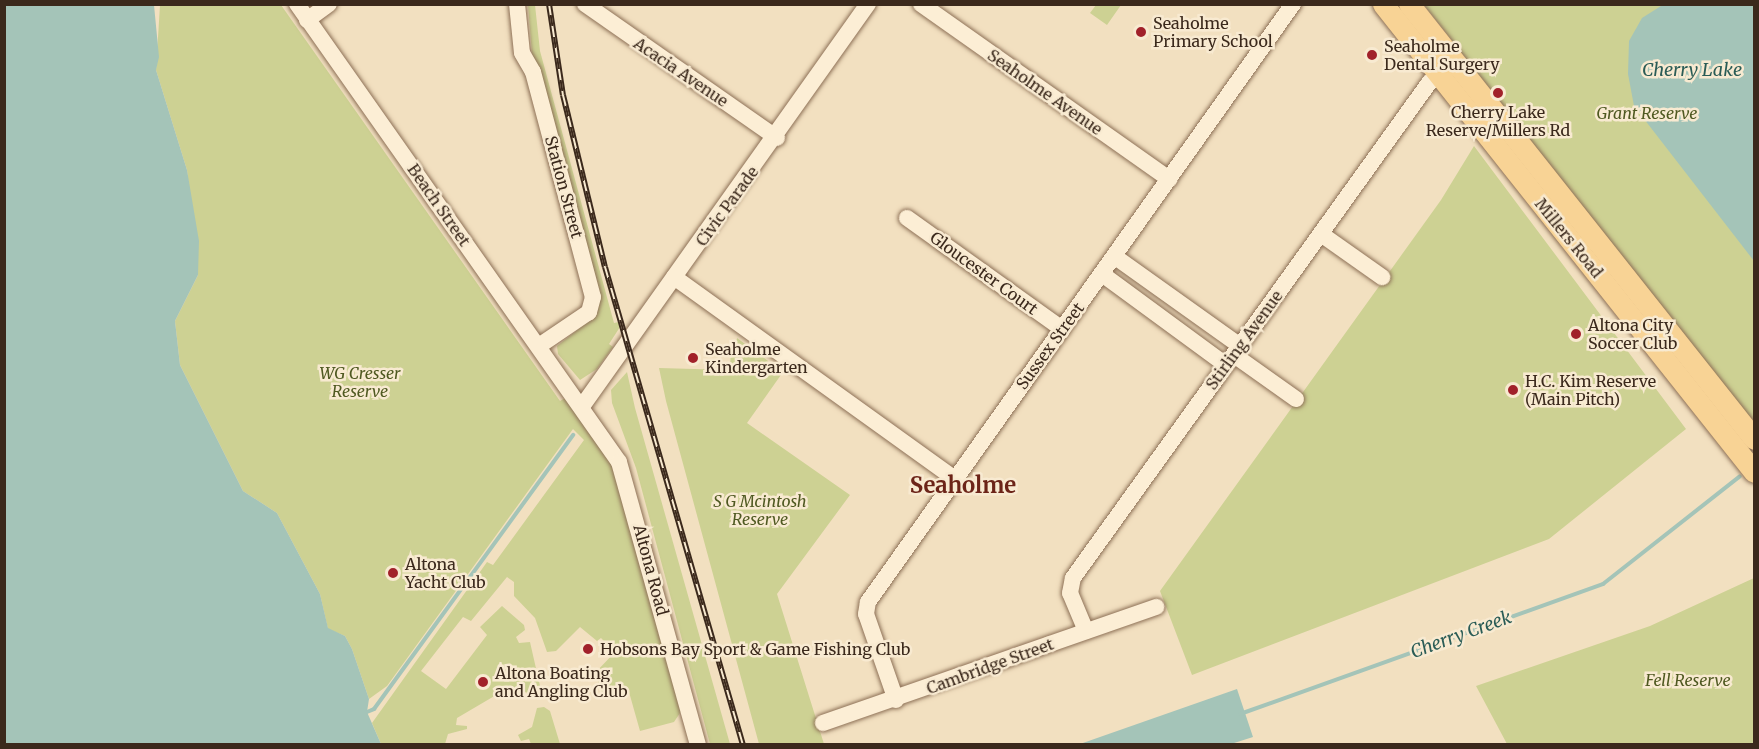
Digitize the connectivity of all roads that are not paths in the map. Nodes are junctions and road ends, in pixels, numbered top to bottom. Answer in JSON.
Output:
{"nodes":[{"id":1,"x":297,"y":4,"type":"edge"},
{"id":2,"x":329,"y":4,"type":"edge"},
{"id":3,"x":517,"y":4,"type":"edge"},
{"id":4,"x":868,"y":4,"type":"edge"},
{"id":5,"x":921,"y":4,"type":"edge"},
{"id":6,"x":1293,"y":4,"type":"edge"},
{"id":7,"x":1383,"y":4,"type":"edge"},
{"id":8,"x":1409,"y":4,"type":"edge"},
{"id":9,"x":585,"y":6,"type":"edge"},
{"id":10,"x":307,"y":20,"type":"junction"},
{"id":11,"x":1453,"y":59,"type":"junction"},
{"id":12,"x":1437,"y":74,"type":"junction"},
{"id":13,"x":777,"y":138,"type":"junction"},
{"id":14,"x":1169,"y":179,"type":"junction"},
{"id":15,"x":907,"y":218,"type":"dead end"},
{"id":16,"x":1321,"y":234,"type":"junction"},
{"id":17,"x":1114,"y":256,"type":"junction"},
{"id":18,"x":1102,"y":274,"type":"junction"},
{"id":19,"x":674,"y":277,"type":"junction"},
{"id":20,"x":1382,"y":277,"type":"dead end"},
{"id":21,"x":1062,"y":329,"type":"junction"},
{"id":22,"x":539,"y":346,"type":"junction"},
{"id":23,"x":1233,"y":355,"type":"junction"},
{"id":24,"x":1296,"y":399,"type":"dead end"},
{"id":25,"x":583,"y":405,"type":"junction"},
{"id":26,"x":1755,"y":439,"type":"edge"},
{"id":27,"x":1755,"y":472,"type":"edge"},
{"id":28,"x":955,"y":479,"type":"junction"},
{"id":29,"x":1156,"y":607,"type":"dead end"},
{"id":30,"x":1086,"y":632,"type":"junction"},
{"id":31,"x":896,"y":700,"type":"junction"},
{"id":32,"x":823,"y":723,"type":"dead end"},
{"id":33,"x":698,"y":744,"type":"edge"}],
"edges":[{"from":1,"to":10,"type":"street","name":"Beach Street"},
{"from":2,"to":10,"type":"street"},
{"from":3,"to":22,"type":"street","name":"Station Street"},
{"from":4,"to":13,"type":"street","name":"Civic Parade"},
{"from":5,"to":14,"type":"street","name":"Seaholme Avenue"},
{"from":6,"to":14,"type":"street","name":"Sussex Street"},
{"from":7,"to":12,"type":"main road","name":"Millers Road"},
{"from":8,"to":11,"type":"main road","name":"Millers Road"},
{"from":9,"to":13,"type":"street","name":"Acacia Avenue"},
{"from":10,"to":22,"type":"street","name":"Beach Street"},
{"from":11,"to":12,"type":"street","name":"Stirling Avenue"},
{"from":11,"to":26,"type":"main road","name":"Millers Road"},
{"from":12,"to":16,"type":"street","name":"Stirling Avenue"},
{"from":12,"to":27,"type":"main road","name":"Millers Road"},
{"from":13,"to":19,"type":"street","name":"Civic Parade"},
{"from":14,"to":17,"type":"street","name":"Sussex Street"},
{"from":15,"to":21,"type":"street","name":"Gloucester Court"},
{"from":16,"to":20,"type":"street"},
{"from":16,"to":23,"type":"street","name":"Stirling Avenue"},
{"from":17,"to":18,"type":"street","name":"Sussex Street"},
{"from":17,"to":23,"type":"street"},
{"from":18,"to":21,"type":"street","name":"Sussex Street"},
{"from":18,"to":23,"type":"street"},
{"from":19,"to":25,"type":"street","name":"Civic Parade"},
{"from":19,"to":28,"type":"street"},
{"from":21,"to":28,"type":"street","name":"Sussex Street"},
{"from":22,"to":25,"type":"street","name":"Beach Street"},
{"from":23,"to":24,"type":"street"},
{"from":23,"to":30,"type":"street","name":"Stirling Avenue"},
{"from":25,"to":33,"type":"street","name":"Altona Road"},
{"from":28,"to":31,"type":"street","name":"Sussex Street"},
{"from":29,"to":30,"type":"street","name":"Cambridge Street"},
{"from":30,"to":31,"type":"street","name":"Cambridge Street"},
{"from":31,"to":32,"type":"street","name":"Cambridge Street"}]}
